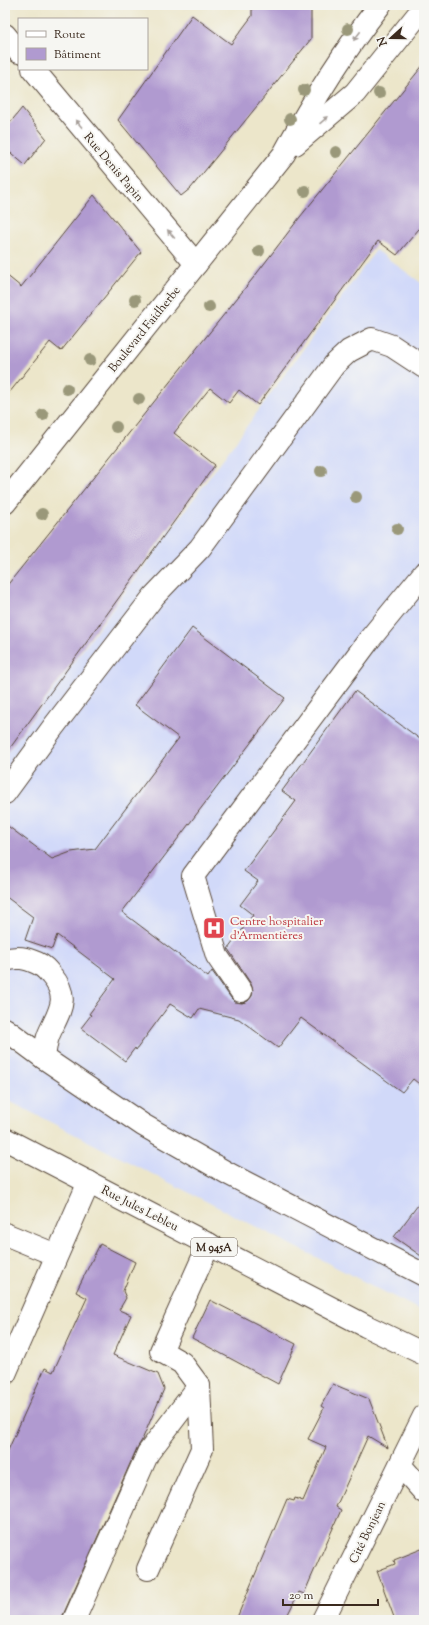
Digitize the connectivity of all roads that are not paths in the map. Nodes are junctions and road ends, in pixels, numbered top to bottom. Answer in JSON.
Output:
{"nodes":[{"id":1,"x":380,"y":5,"type":"edge"},
{"id":2,"x":424,"y":7,"type":"edge"},
{"id":3,"x":5,"y":35,"type":"edge"},
{"id":4,"x":18,"y":51,"type":"edge"},
{"id":5,"x":34,"y":70,"type":"edge"},
{"id":6,"x":284,"y":154,"type":"junction"},
{"id":7,"x":196,"y":264,"type":"junction"},
{"id":8,"x":424,"y":367,"type":"edge"},
{"id":9,"x":5,"y":503,"type":"edge"},
{"id":10,"x":424,"y":574,"type":"edge"},
{"id":11,"x":5,"y":793,"type":"edge"},
{"id":12,"x":5,"y":960,"type":"edge"},
{"id":13,"x":241,"y":991,"type":"dead end"},
{"id":14,"x":5,"y":1029,"type":"edge"},
{"id":15,"x":44,"y":1058,"type":"junction"},
{"id":16,"x":5,"y":1140,"type":"edge"},
{"id":17,"x":89,"y":1182,"type":"junction"},
{"id":18,"x":5,"y":1234,"type":"edge"},
{"id":19,"x":209,"y":1244,"type":"junction"},
{"id":20,"x":56,"y":1255,"type":"junction"},
{"id":21,"x":424,"y":1275,"type":"edge"},
{"id":22,"x":424,"y":1354,"type":"edge"},
{"id":23,"x":5,"y":1374,"type":"edge"},
{"id":24,"x":199,"y":1386,"type":"junction"},
{"id":25,"x":424,"y":1416,"type":"edge"},
{"id":26,"x":400,"y":1465,"type":"junction"},
{"id":27,"x":424,"y":1492,"type":"edge"},
{"id":28,"x":148,"y":1569,"type":"dead end"},
{"id":29,"x":74,"y":1620,"type":"edge"},
{"id":30,"x":323,"y":1620,"type":"edge"}],
"edges":[{"from":1,"to":6,"type":"street","name":"Boulevard Faidherbe","one_way":true},
{"from":6,"to":2,"type":"street","name":"Boulevard Faidherbe","one_way":true},
{"from":3,"to":4,"type":"street"},
{"from":7,"to":5,"type":"street","name":"Rue Denis Papin","one_way":true},
{"from":6,"to":7,"type":"street","name":"Boulevard Faidherbe"},
{"from":7,"to":9,"type":"street","name":"Boulevard Faidherbe"},
{"from":8,"to":11,"type":"street"},
{"from":10,"to":13,"type":"street"},
{"from":12,"to":15,"type":"street"},
{"from":14,"to":15,"type":"street"},
{"from":15,"to":21,"type":"street"},
{"from":16,"to":17,"type":"street","name":"Rue Jules Lebleu","number":"M 945A"},
{"from":17,"to":19,"type":"street","name":"Rue Jules Lebleu","number":"M 945A"},
{"from":17,"to":20,"type":"street"},
{"from":18,"to":20,"type":"street"},
{"from":19,"to":22,"type":"street","name":"Rue Jules Lebleu","number":"M 945A"},
{"from":19,"to":24,"type":"street"},
{"from":20,"to":23,"type":"street"},
{"from":24,"to":28,"type":"street"},
{"from":24,"to":29,"type":"street"},
{"from":25,"to":26,"type":"street","name":"Cité Bonjean"},
{"from":26,"to":27,"type":"street"},
{"from":26,"to":30,"type":"street","name":"Cité Bonjean"}]}
